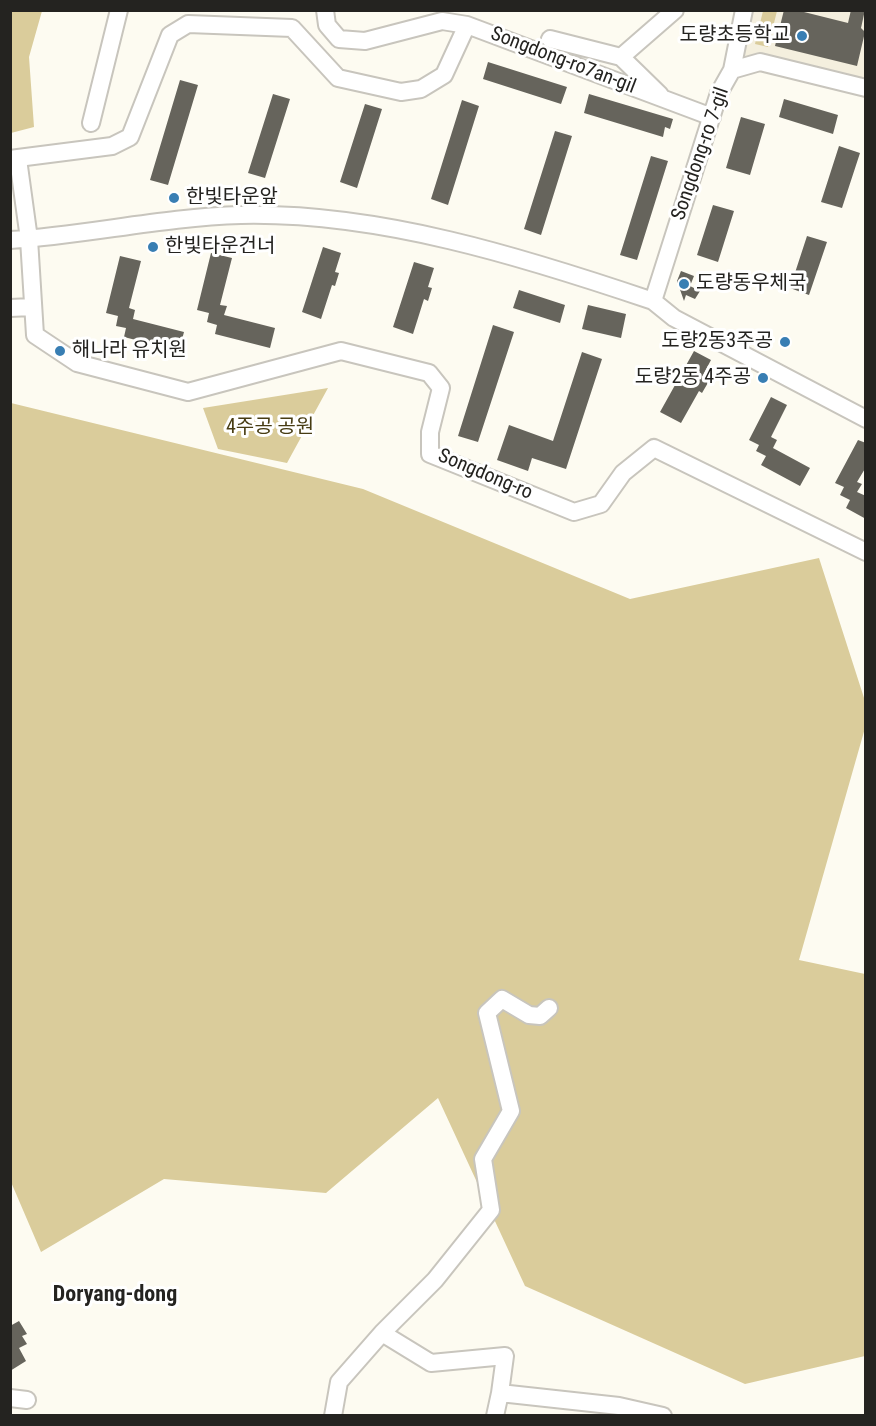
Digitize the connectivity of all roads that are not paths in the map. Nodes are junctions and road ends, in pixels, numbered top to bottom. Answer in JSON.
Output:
{"nodes":[{"id":1,"x":119,"y":10,"type":"edge"},
{"id":2,"x":325,"y":10,"type":"edge"},
{"id":3,"x":675,"y":10,"type":"edge"},
{"id":4,"x":744,"y":10,"type":"edge"},
{"id":5,"x":467,"y":24,"type":"junction"},
{"id":6,"x":550,"y":39,"type":"dead end"},
{"id":7,"x":621,"y":57,"type":"junction"},
{"id":8,"x":732,"y":70,"type":"junction"},
{"id":9,"x":866,"y":88,"type":"edge"},
{"id":10,"x":664,"y":99,"type":"junction"},
{"id":11,"x":712,"y":117,"type":"junction"},
{"id":12,"x":91,"y":123,"type":"dead end"},
{"id":13,"x":14,"y":159,"type":"edge"},
{"id":14,"x":29,"y":239,"type":"junction"},
{"id":15,"x":10,"y":240,"type":"edge"},
{"id":16,"x":653,"y":301,"type":"junction"},
{"id":17,"x":32,"y":307,"type":"junction"},
{"id":18,"x":10,"y":308,"type":"edge"},
{"id":19,"x":866,"y":419,"type":"edge"},
{"id":20,"x":866,"y":552,"type":"edge"},
{"id":21,"x":549,"y":1008,"type":"dead end"},
{"id":22,"x":382,"y":1333,"type":"junction"},
{"id":23,"x":500,"y":1393,"type":"junction"},
{"id":24,"x":618,"y":1411,"type":"edge"},
{"id":25,"x":333,"y":1416,"type":"edge"},
{"id":26,"x":495,"y":1416,"type":"edge"},
{"id":27,"x":663,"y":1416,"type":"edge"}],
"edges":[{"from":1,"to":12,"type":"street"},
{"from":2,"to":5,"type":"street","name":"Songdong-ro7an-gil"},
{"from":3,"to":7,"type":"street"},
{"from":4,"to":8,"type":"street"},
{"from":5,"to":10,"type":"street","name":"Songdong-ro7an-gil"},
{"from":5,"to":13,"type":"street","name":"Songdong-ro"},
{"from":6,"to":7,"type":"street"},
{"from":7,"to":10,"type":"street"},
{"from":8,"to":9,"type":"street","name":"Songdong-ro 7-gil"},
{"from":8,"to":11,"type":"street","name":"Songdong-ro 7-gil"},
{"from":10,"to":11,"type":"street","name":"Songdong-ro7an-gil"},
{"from":11,"to":16,"type":"street","name":"Songdong-ro 7-gil"},
{"from":13,"to":14,"type":"street","name":"Songdong-ro"},
{"from":14,"to":15,"type":"street"},
{"from":14,"to":16,"type":"street"},
{"from":14,"to":17,"type":"street","name":"Songdong-ro"},
{"from":16,"to":19,"type":"street"},
{"from":17,"to":18,"type":"street"},
{"from":17,"to":20,"type":"street","name":"Songdong-ro"},
{"from":21,"to":22,"type":"street"},
{"from":22,"to":23,"type":"street"},
{"from":22,"to":25,"type":"street"},
{"from":23,"to":24,"type":"street"},
{"from":23,"to":26,"type":"street"},
{"from":24,"to":27,"type":"street"}]}
